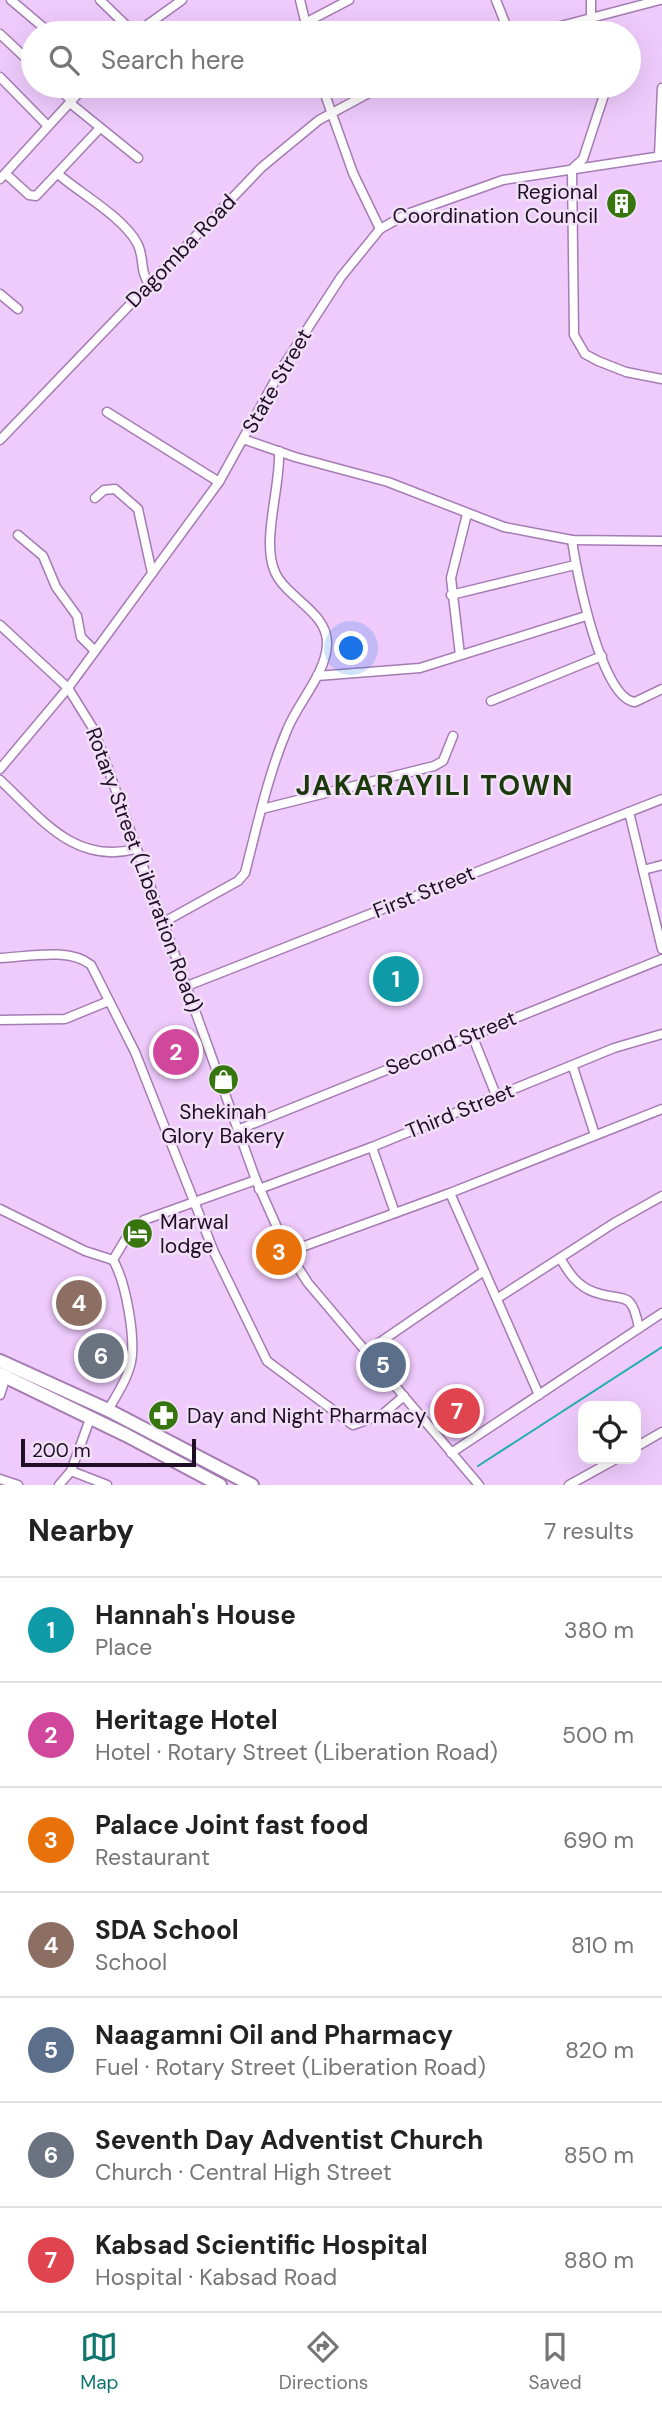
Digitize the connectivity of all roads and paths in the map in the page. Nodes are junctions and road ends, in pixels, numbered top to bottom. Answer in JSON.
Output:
{"nodes":[{"id":1,"x":11,"y":0,"type":"edge"},
{"id":2,"x":100,"y":0,"type":"edge"},
{"id":3,"x":300,"y":0,"type":"edge"},
{"id":4,"x":349,"y":0,"type":"edge"},
{"id":5,"x":496,"y":0,"type":"edge"},
{"id":6,"x":591,"y":0,"type":"edge"},
{"id":7,"x":660,"y":0,"type":"edge"},
{"id":8,"x":179,"y":1,"type":"edge"},
{"id":9,"x":591,"y":18,"type":"junction"},
{"id":10,"x":36,"y":21,"type":"edge"},
{"id":11,"x":122,"y":21,"type":"edge"},
{"id":12,"x":152,"y":21,"type":"edge"},
{"id":13,"x":305,"y":21,"type":"edge"},
{"id":14,"x":309,"y":21,"type":"edge"},
{"id":15,"x":504,"y":21,"type":"edge"},
{"id":16,"x":580,"y":21,"type":"edge"},
{"id":17,"x":592,"y":21,"type":"edge"},
{"id":18,"x":0,"y":34,"type":"edge"},
{"id":19,"x":21,"y":54,"type":"edge"},
{"id":20,"x":0,"y":77,"type":"edge"},
{"id":21,"x":662,"y":88,"type":"edge"},
{"id":22,"x":67,"y":98,"type":"edge"},
{"id":23,"x":74,"y":98,"type":"edge"},
{"id":24,"x":326,"y":98,"type":"edge"},
{"id":25,"x":359,"y":98,"type":"edge"},
{"id":26,"x":603,"y":98,"type":"edge"},
{"id":27,"x":71,"y":102,"type":"junction"},
{"id":28,"x":330,"y":113,"type":"junction"},
{"id":29,"x":48,"y":126,"type":"junction"},
{"id":30,"x":100,"y":128,"type":"junction"},
{"id":31,"x":661,"y":156,"type":"edge"},
{"id":32,"x":138,"y":158,"type":"dead end"},
{"id":33,"x":0,"y":161,"type":"edge"},
{"id":34,"x":572,"y":169,"type":"junction"},
{"id":35,"x":5,"y":174,"type":"edge"},
{"id":36,"x":58,"y":174,"type":"junction"},
{"id":37,"x":380,"y":229,"type":"junction"},
{"id":38,"x":150,"y":285,"type":"junction"},
{"id":39,"x":1,"y":296,"type":"edge"},
{"id":40,"x":18,"y":309,"type":"dead end"},
{"id":41,"x":662,"y":379,"type":"edge"},
{"id":42,"x":107,"y":412,"type":"dead end"},
{"id":43,"x":243,"y":439,"type":"junction"},
{"id":44,"x":0,"y":440,"type":"edge"},
{"id":45,"x":279,"y":451,"type":"junction"},
{"id":46,"x":295,"y":457,"type":"junction"},
{"id":47,"x":281,"y":472,"type":"junction"},
{"id":48,"x":219,"y":482,"type":"junction"},
{"id":49,"x":95,"y":498,"type":"dead end"},
{"id":50,"x":467,"y":514,"type":"junction"},
{"id":51,"x":18,"y":535,"type":"dead end"},
{"id":52,"x":572,"y":540,"type":"junction"},
{"id":53,"x":662,"y":541,"type":"edge"},
{"id":54,"x":576,"y":565,"type":"junction"},
{"id":55,"x":152,"y":573,"type":"junction"},
{"id":56,"x":451,"y":595,"type":"junction"},
{"id":57,"x":586,"y":617,"type":"junction"},
{"id":58,"x":0,"y":625,"type":"edge"},
{"id":59,"x":95,"y":651,"type":"junction"},
{"id":60,"x":460,"y":655,"type":"junction"},
{"id":61,"x":601,"y":656,"type":"junction"},
{"id":62,"x":317,"y":676,"type":"junction"},
{"id":63,"x":68,"y":688,"type":"junction"},
{"id":64,"x":661,"y":691,"type":"edge"},
{"id":65,"x":491,"y":701,"type":"dead end"},
{"id":66,"x":453,"y":736,"type":"dead end"},
{"id":67,"x":0,"y":769,"type":"edge"},
{"id":68,"x":0,"y":780,"type":"edge"},
{"id":69,"x":662,"y":799,"type":"edge"},
{"id":70,"x":262,"y":809,"type":"junction"},
{"id":71,"x":629,"y":812,"type":"junction"},
{"id":72,"x":136,"y":849,"type":"junction"},
{"id":73,"x":662,"y":865,"type":"edge"},
{"id":74,"x":643,"y":870,"type":"junction"},
{"id":75,"x":163,"y":922,"type":"junction"},
{"id":76,"x":658,"y":923,"type":"edge"},
{"id":77,"x":662,"y":949,"type":"edge"},
{"id":78,"x":0,"y":958,"type":"edge"},
{"id":79,"x":662,"y":959,"type":"edge"},
{"id":80,"x":187,"y":986,"type":"junction"},
{"id":81,"x":109,"y":1001,"type":"junction"},
{"id":82,"x":0,"y":1020,"type":"edge"},
{"id":83,"x":662,"y":1034,"type":"edge"},
{"id":84,"x":472,"y":1035,"type":"junction"},
{"id":85,"x":573,"y":1067,"type":"junction"},
{"id":86,"x":496,"y":1095,"type":"junction"},
{"id":87,"x":662,"y":1109,"type":"edge"},
{"id":88,"x":240,"y":1129,"type":"junction"},
{"id":89,"x":595,"y":1135,"type":"junction"},
{"id":90,"x":372,"y":1147,"type":"junction"},
{"id":91,"x":258,"y":1185,"type":"junction"},
{"id":92,"x":450,"y":1193,"type":"junction"},
{"id":93,"x":662,"y":1196,"type":"edge"},
{"id":94,"x":196,"y":1201,"type":"junction"},
{"id":95,"x":0,"y":1209,"type":"edge"},
{"id":96,"x":396,"y":1213,"type":"junction"},
{"id":97,"x":288,"y":1252,"type":"junction"},
{"id":98,"x":560,"y":1258,"type":"junction"},
{"id":99,"x":113,"y":1260,"type":"junction"},
{"id":100,"x":484,"y":1271,"type":"junction"},
{"id":101,"x":498,"y":1298,"type":"junction"},
{"id":102,"x":662,"y":1313,"type":"edge"},
{"id":103,"x":639,"y":1328,"type":"junction"},
{"id":104,"x":367,"y":1351,"type":"junction"},
{"id":105,"x":0,"y":1361,"type":"edge"},
{"id":106,"x":3,"y":1375,"type":"edge"},
{"id":107,"x":0,"y":1395,"type":"edge"},
{"id":108,"x":539,"y":1395,"type":"junction"},
{"id":109,"x":404,"y":1396,"type":"junction"},
{"id":110,"x":108,"y":1410,"type":"junction"},
{"id":111,"x":90,"y":1419,"type":"junction"},
{"id":112,"x":662,"y":1432,"type":"edge"},
{"id":113,"x":641,"y":1444,"type":"edge"},
{"id":114,"x":452,"y":1453,"type":"junction"},
{"id":115,"x":607,"y":1464,"type":"edge"},
{"id":116,"x":71,"y":1471,"type":"junction"},
{"id":117,"x":0,"y":1479,"type":"edge"},
{"id":118,"x":18,"y":1485,"type":"edge"},
{"id":119,"x":59,"y":1485,"type":"edge"},
{"id":120,"x":107,"y":1485,"type":"edge"},
{"id":121,"x":220,"y":1485,"type":"edge"},
{"id":122,"x":252,"y":1485,"type":"edge"},
{"id":123,"x":479,"y":1485,"type":"edge"},
{"id":124,"x":569,"y":1485,"type":"edge"}],
"edges":[{"from":1,"to":10,"type":"street"},
{"from":2,"to":11,"type":"street"},
{"from":3,"to":13,"type":"street"},
{"from":4,"to":14,"type":"street"},
{"from":5,"to":15,"type":"street"},
{"from":6,"to":9,"type":"street"},
{"from":7,"to":9,"type":"street"},
{"from":8,"to":12,"type":"street"},
{"from":9,"to":16,"type":"street"},
{"from":9,"to":17,"type":"street"},
{"from":18,"to":19,"type":"street"},
{"from":20,"to":29,"type":"street"},
{"from":21,"to":31,"type":"street"},
{"from":22,"to":27,"type":"street"},
{"from":23,"to":27,"type":"street"},
{"from":24,"to":28,"type":"street"},
{"from":25,"to":28,"type":"street","name":"Dagomba Road"},
{"from":26,"to":34,"type":"street"},
{"from":27,"to":29,"type":"street"},
{"from":27,"to":30,"type":"street"},
{"from":28,"to":37,"type":"street"},
{"from":28,"to":38,"type":"street","name":"Dagomba Road"},
{"from":29,"to":35,"type":"street"},
{"from":30,"to":32,"type":"street"},
{"from":30,"to":36,"type":"street"},
{"from":31,"to":34,"type":"street","name":"State Street"},
{"from":33,"to":35,"type":"street"},
{"from":34,"to":37,"type":"street","name":"State Street"},
{"from":34,"to":41,"type":"street"},
{"from":35,"to":36,"type":"street"},
{"from":36,"to":38,"type":"street"},
{"from":37,"to":43,"type":"street","name":"State Street"},
{"from":38,"to":44,"type":"street","name":"Dagomba Road"},
{"from":39,"to":40,"type":"street"},
{"from":42,"to":48,"type":"street"},
{"from":43,"to":45,"type":"street"},
{"from":43,"to":48,"type":"street","name":"State Street"},
{"from":45,"to":46,"type":"street"},
{"from":45,"to":47,"type":"street"},
{"from":46,"to":47,"type":"street"},
{"from":46,"to":50,"type":"street"},
{"from":47,"to":62,"type":"street"},
{"from":48,"to":55,"type":"street","name":"State Street"},
{"from":49,"to":55,"type":"street"},
{"from":50,"to":52,"type":"street"},
{"from":50,"to":56,"type":"street"},
{"from":51,"to":59,"type":"street"},
{"from":52,"to":53,"type":"street"},
{"from":52,"to":54,"type":"street"},
{"from":54,"to":56,"type":"street"},
{"from":54,"to":57,"type":"street"},
{"from":55,"to":59,"type":"street","name":"State Street"},
{"from":56,"to":60,"type":"street"},
{"from":57,"to":60,"type":"street"},
{"from":57,"to":61,"type":"street"},
{"from":58,"to":63,"type":"street","name":"Rotary Street (Liberation Road)"},
{"from":59,"to":63,"type":"street","name":"State Street"},
{"from":60,"to":62,"type":"street"},
{"from":61,"to":64,"type":"street"},
{"from":61,"to":65,"type":"street"},
{"from":62,"to":70,"type":"street"},
{"from":63,"to":67,"type":"street","name":"State Street"},
{"from":63,"to":72,"type":"street","name":"Rotary Street (Liberation Road)"},
{"from":66,"to":70,"type":"street"},
{"from":68,"to":72,"type":"street"},
{"from":69,"to":71,"type":"street","name":"First Street"},
{"from":70,"to":75,"type":"street"},
{"from":71,"to":74,"type":"street"},
{"from":71,"to":80,"type":"street","name":"First Street"},
{"from":72,"to":75,"type":"street","name":"Rotary Street (Liberation Road)"},
{"from":73,"to":74,"type":"street"},
{"from":74,"to":76,"type":"street"},
{"from":75,"to":80,"type":"street","name":"Rotary Street (Liberation Road)"},
{"from":76,"to":77,"type":"street"},
{"from":78,"to":81,"type":"street"},
{"from":79,"to":84,"type":"street","name":"Second Street"},
{"from":80,"to":88,"type":"street","name":"Rotary Street (Liberation Road)"},
{"from":81,"to":82,"type":"street"},
{"from":81,"to":94,"type":"street"},
{"from":83,"to":85,"type":"street","name":"Third Street"},
{"from":84,"to":86,"type":"street"},
{"from":84,"to":88,"type":"street","name":"Second Street"},
{"from":85,"to":86,"type":"street","name":"Third Street"},
{"from":85,"to":89,"type":"street"},
{"from":86,"to":90,"type":"street","name":"Third Street"},
{"from":87,"to":89,"type":"street"},
{"from":88,"to":91,"type":"street","name":"Rotary Street (Liberation Road)"},
{"from":89,"to":92,"type":"street"},
{"from":90,"to":91,"type":"street","name":"Third Street"},
{"from":90,"to":96,"type":"street"},
{"from":91,"to":94,"type":"street","name":"Third Street"},
{"from":91,"to":97,"type":"street","name":"Rotary Street (Liberation Road)"},
{"from":92,"to":96,"type":"street"},
{"from":92,"to":100,"type":"street"},
{"from":93,"to":98,"type":"street"},
{"from":94,"to":99,"type":"street","name":"Third Street"},
{"from":94,"to":109,"type":"street"},
{"from":95,"to":99,"type":"street"},
{"from":96,"to":97,"type":"street"},
{"from":97,"to":104,"type":"street","name":"Rotary Street (Liberation Road)"},
{"from":98,"to":101,"type":"street"},
{"from":98,"to":103,"type":"street"},
{"from":99,"to":110,"type":"street"},
{"from":100,"to":101,"type":"street"},
{"from":100,"to":104,"type":"street"},
{"from":101,"to":108,"type":"street"},
{"from":102,"to":103,"type":"street"},
{"from":103,"to":108,"type":"street"},
{"from":104,"to":109,"type":"street","name":"Rotary Street (Liberation Road)"},
{"from":105,"to":110,"type":"highway"},
{"from":106,"to":107,"type":"street"},
{"from":106,"to":111,"type":"highway"},
{"from":108,"to":114,"type":"street"},
{"from":109,"to":114,"type":"street","name":"Rotary Street (Liberation Road)"},
{"from":110,"to":122,"type":"highway"},
{"from":111,"to":116,"type":"street"},
{"from":111,"to":121,"type":"highway"},
{"from":112,"to":113,"type":"street"},
{"from":114,"to":123,"type":"street","name":"Rotary Street (Liberation Road)"},
{"from":115,"to":124,"type":"street"},
{"from":116,"to":119,"type":"street"},
{"from":116,"to":120,"type":"street"},
{"from":117,"to":118,"type":"street"}]}
